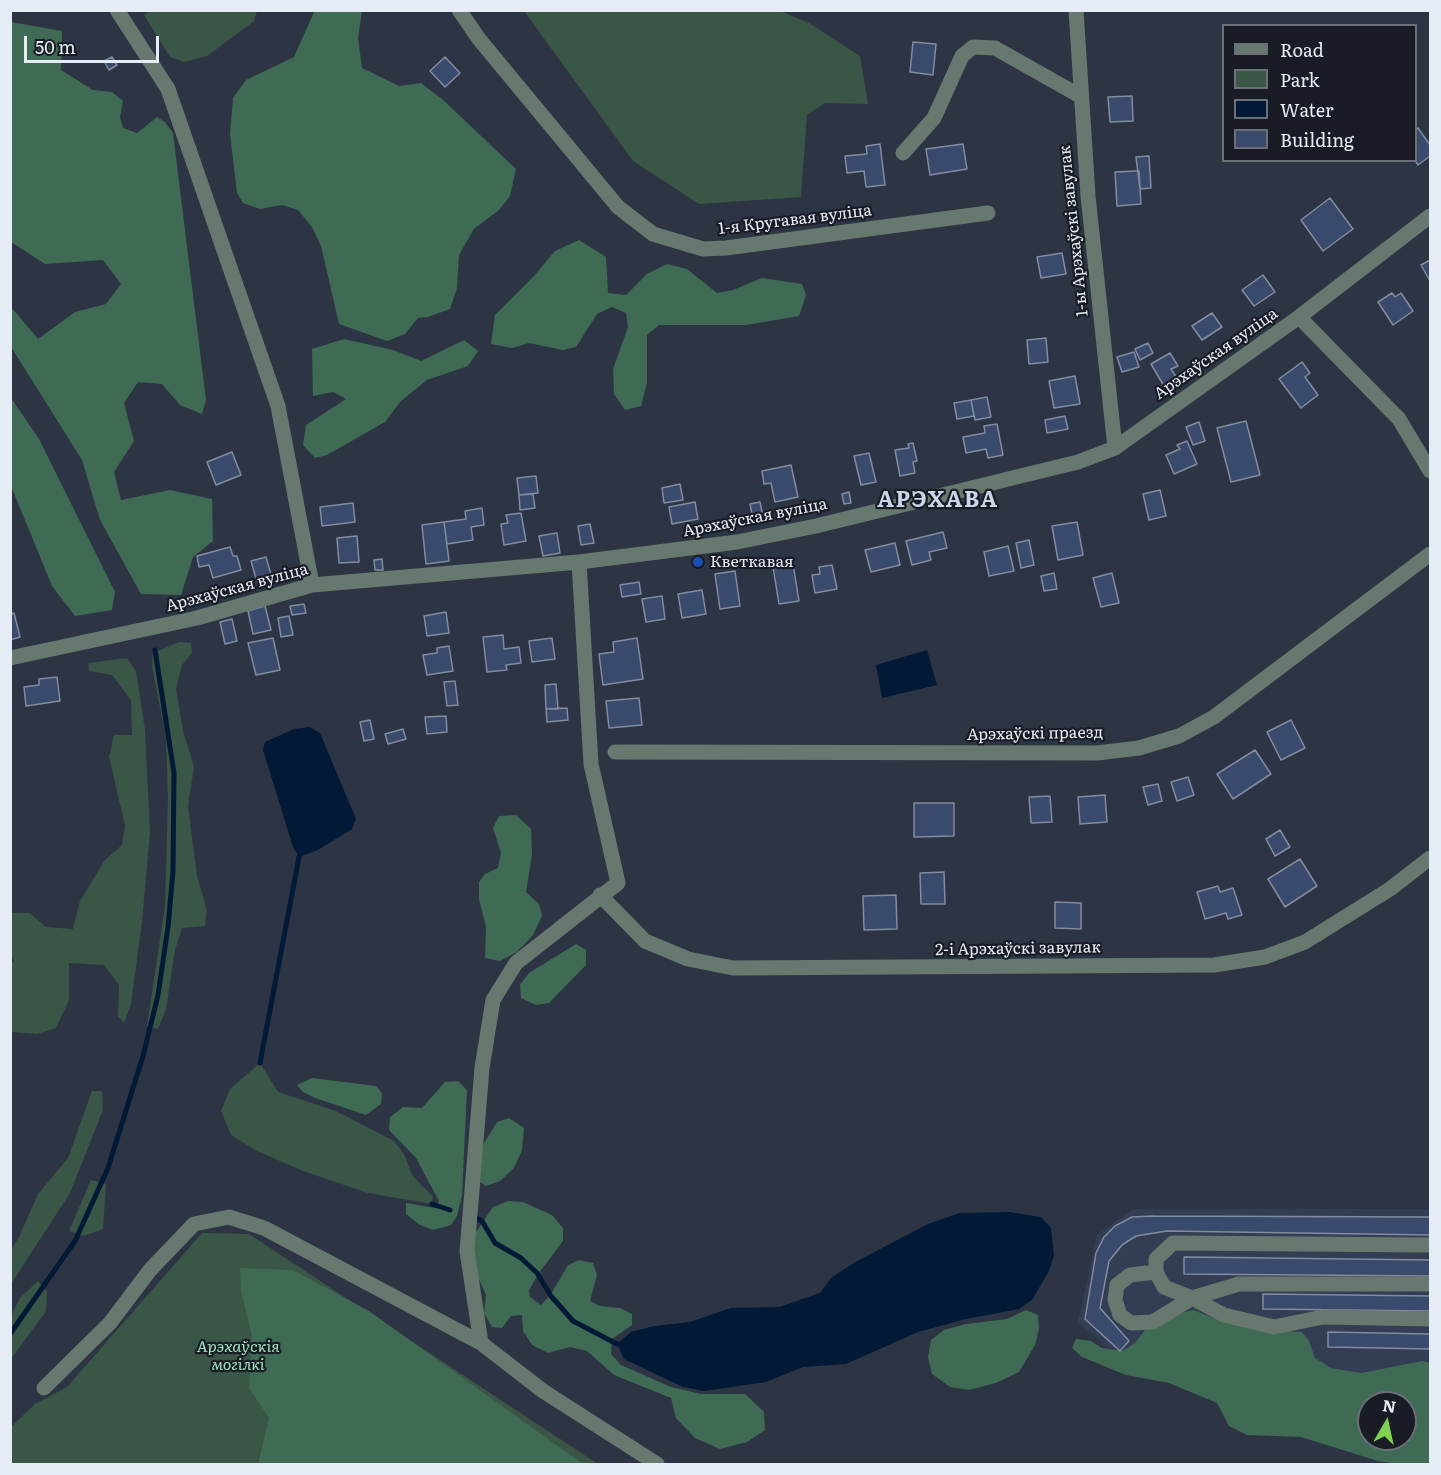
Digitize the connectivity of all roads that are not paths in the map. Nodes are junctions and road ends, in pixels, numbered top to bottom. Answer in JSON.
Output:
{"nodes":[{"id":1,"x":117,"y":10,"type":"edge"},
{"id":2,"x":459,"y":10,"type":"edge"},
{"id":3,"x":1076,"y":10,"type":"edge"},
{"id":4,"x":1080,"y":96,"type":"junction"},
{"id":5,"x":903,"y":153,"type":"dead end"},
{"id":6,"x":988,"y":213,"type":"dead end"},
{"id":7,"x":1431,"y":216,"type":"edge"},
{"id":8,"x":1299,"y":317,"type":"junction"},
{"id":9,"x":1115,"y":448,"type":"junction"},
{"id":10,"x":1431,"y":471,"type":"edge"},
{"id":11,"x":1431,"y":554,"type":"edge"},
{"id":12,"x":579,"y":562,"type":"junction"},
{"id":13,"x":312,"y":585,"type":"junction"},
{"id":14,"x":10,"y":658,"type":"edge"},
{"id":15,"x":615,"y":752,"type":"dead end"},
{"id":16,"x":1431,"y":858,"type":"edge"},
{"id":17,"x":600,"y":895,"type":"junction"},
{"id":18,"x":1431,"y":1245,"type":"edge"},
{"id":19,"x":1156,"y":1272,"type":"junction"},
{"id":20,"x":1431,"y":1284,"type":"edge"},
{"id":21,"x":1192,"y":1298,"type":"junction"},
{"id":22,"x":1431,"y":1319,"type":"edge"},
{"id":23,"x":482,"y":1343,"type":"junction"},
{"id":24,"x":44,"y":1388,"type":"dead end"},
{"id":25,"x":657,"y":1464,"type":"edge"}],
"edges":[{"from":1,"to":13,"type":"street"},
{"from":2,"to":6,"type":"street","name":"1-я Кругавая вуліца"},
{"from":3,"to":4,"type":"street","name":"1-ы Арэхаўскі завулак"},
{"from":4,"to":5,"type":"street"},
{"from":4,"to":9,"type":"street","name":"1-ы Арэхаўскі завулак"},
{"from":7,"to":8,"type":"street","name":"Арэхаўская вуліца"},
{"from":8,"to":9,"type":"street","name":"Арэхаўская вуліца"},
{"from":8,"to":10,"type":"street"},
{"from":9,"to":12,"type":"street","name":"Арэхаўская вуліца"},
{"from":11,"to":15,"type":"street","name":"Арэхаўскі праезд"},
{"from":12,"to":13,"type":"street","name":"Арэхаўская вуліца"},
{"from":12,"to":17,"type":"street"},
{"from":13,"to":14,"type":"street","name":"Арэхаўская вуліца"},
{"from":16,"to":17,"type":"street","name":"2-і Арэхаўскі завулак"},
{"from":17,"to":23,"type":"street"},
{"from":18,"to":19,"type":"street"},
{"from":19,"to":21,"type":"street"},
{"from":19,"to":21,"type":"street"},
{"from":20,"to":21,"type":"street"},
{"from":21,"to":22,"type":"street"},
{"from":23,"to":24,"type":"street"},
{"from":23,"to":25,"type":"street"}]}
